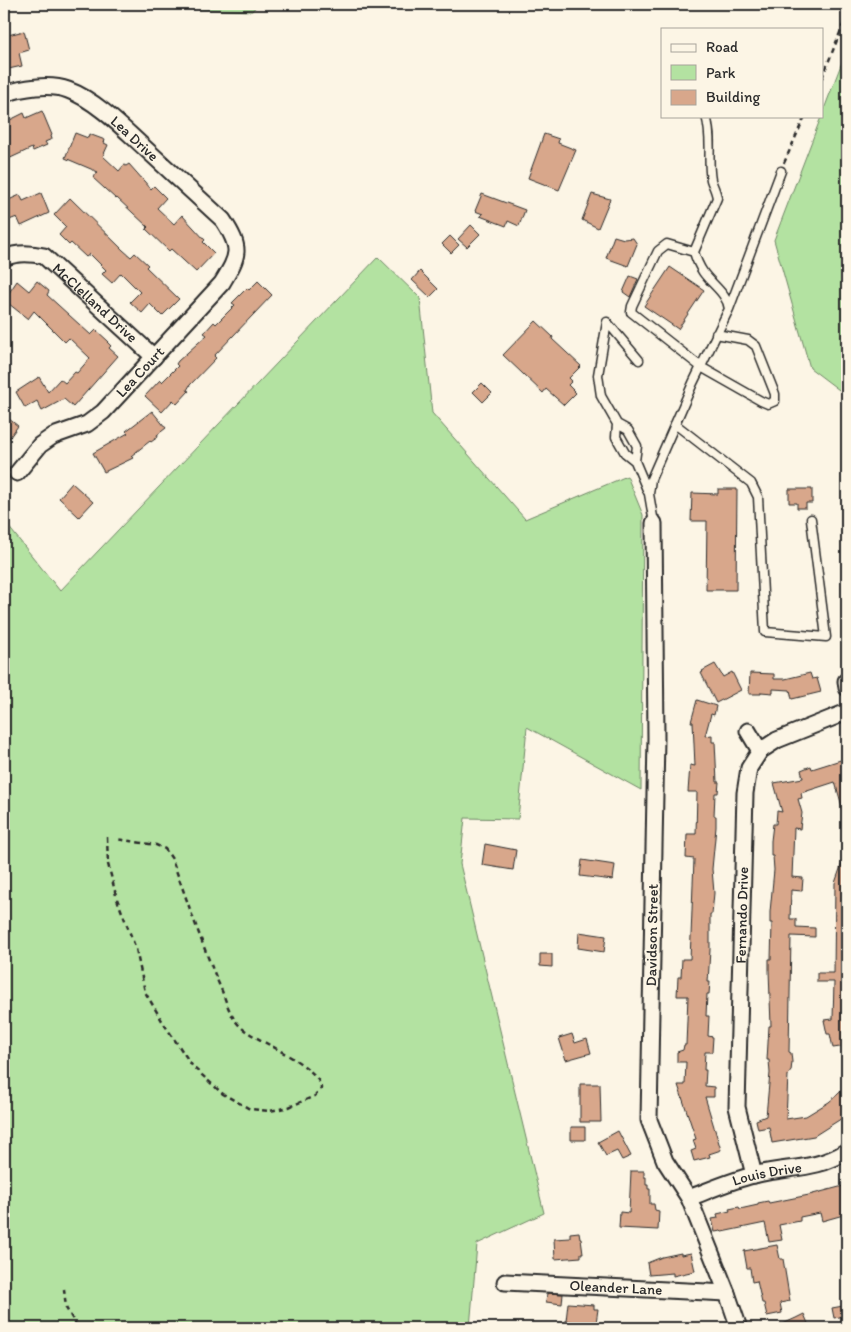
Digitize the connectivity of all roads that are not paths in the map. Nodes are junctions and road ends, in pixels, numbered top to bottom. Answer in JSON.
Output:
{"nodes":[{"id":1,"x":4,"y":94,"type":"edge"},
{"id":2,"x":707,"y":118,"type":"edge"},
{"id":3,"x":781,"y":171,"type":"road end"},
{"id":4,"x":236,"y":244,"type":"joint"},
{"id":5,"x":694,"y":252,"type":"junction"},
{"id":6,"x":4,"y":258,"type":"edge"},
{"id":7,"x":728,"y":309,"type":"junction"},
{"id":8,"x":716,"y":334,"type":"junction"},
{"id":9,"x":154,"y":357,"type":"junction"},
{"id":10,"x":639,"y":360,"type":"dead end"},
{"id":11,"x":700,"y":367,"type":"junction"},
{"id":12,"x":617,"y":424,"type":"junction"},
{"id":13,"x":675,"y":424,"type":"junction"},
{"id":14,"x":635,"y":461,"type":"junction"},
{"id":15,"x":17,"y":473,"type":"dead end"},
{"id":16,"x":649,"y":494,"type":"junction"},
{"id":17,"x":811,"y":519,"type":"dead end"},
{"id":18,"x":654,"y":523,"type":"joint"},
{"id":19,"x":847,"y":712,"type":"edge"},
{"id":20,"x":748,"y":731,"type":"dead end"},
{"id":21,"x":760,"y":752,"type":"junction"},
{"id":22,"x":847,"y":1151,"type":"edge"},
{"id":23,"x":754,"y":1174,"type":"junction"},
{"id":24,"x":689,"y":1198,"type":"junction"},
{"id":25,"x":504,"y":1282,"type":"dead end"},
{"id":26,"x":727,"y":1293,"type":"junction"},
{"id":27,"x":739,"y":1328,"type":"edge"}],
"edges":[{"from":1,"to":4,"type":"street","name":"Lea Drive"},
{"from":2,"to":5,"type":"lane"},
{"from":3,"to":7,"type":"lane"},
{"from":4,"to":9,"type":"street","name":"Lea Court"},
{"from":5,"to":7,"type":"lane"},
{"from":5,"to":11,"type":"lane"},
{"from":6,"to":9,"type":"street","name":"McClelland Drive"},
{"from":7,"to":8,"type":"lane"},
{"from":8,"to":11,"type":"lane"},
{"from":8,"to":11,"type":"lane"},
{"from":9,"to":15,"type":"street","name":"Lea Court"},
{"from":10,"to":12,"type":"lane"},
{"from":11,"to":13,"type":"lane"},
{"from":12,"to":14,"type":"lane"},
{"from":12,"to":14,"type":"lane"},
{"from":13,"to":16,"type":"lane"},
{"from":13,"to":17,"type":"lane"},
{"from":14,"to":16,"type":"lane"},
{"from":16,"to":18,"type":"lane"},
{"from":18,"to":24,"type":"street","name":"Davidson Street"},
{"from":19,"to":21,"type":"street","name":"Fernando Drive"},
{"from":20,"to":21,"type":"street"},
{"from":21,"to":23,"type":"street","name":"Fernando Drive"},
{"from":22,"to":23,"type":"street","name":"Louis Drive"},
{"from":23,"to":24,"type":"street","name":"Louis Drive"},
{"from":24,"to":26,"type":"street","name":"Davidson Street"},
{"from":25,"to":26,"type":"street","name":"Oleander Lane"},
{"from":26,"to":27,"type":"street","name":"Davidson Street"}]}
